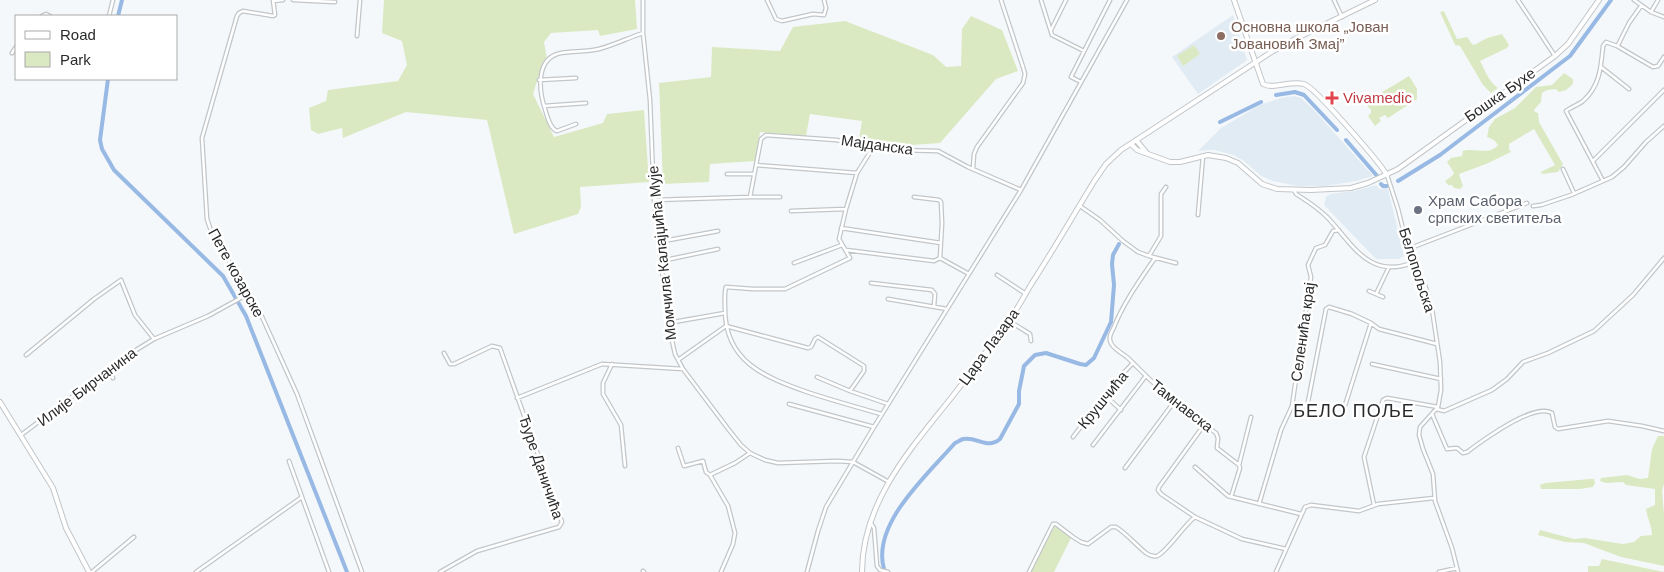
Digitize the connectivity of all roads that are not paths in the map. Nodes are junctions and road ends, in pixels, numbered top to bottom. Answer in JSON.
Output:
{"nodes":[{"id":1,"x":113,"y":0,"type":"edge"},
{"id":2,"x":282,"y":0,"type":"edge"},
{"id":3,"x":294,"y":0,"type":"edge"},
{"id":4,"x":360,"y":0,"type":"edge"},
{"id":5,"x":643,"y":0,"type":"edge"},
{"id":6,"x":767,"y":0,"type":"edge"},
{"id":7,"x":824,"y":0,"type":"edge"},
{"id":8,"x":1001,"y":0,"type":"edge"},
{"id":9,"x":1041,"y":0,"type":"edge"},
{"id":10,"x":1066,"y":0,"type":"edge"},
{"id":11,"x":1110,"y":0,"type":"edge"},
{"id":12,"x":1127,"y":0,"type":"edge"},
{"id":13,"x":1234,"y":0,"type":"edge"},
{"id":14,"x":1334,"y":0,"type":"edge"},
{"id":15,"x":1375,"y":0,"type":"edge"},
{"id":16,"x":1518,"y":0,"type":"edge"},
{"id":17,"x":1599,"y":0,"type":"edge"},
{"id":18,"x":1634,"y":0,"type":"edge"},
{"id":19,"x":1658,"y":0,"type":"edge"},
{"id":20,"x":273,"y":1,"type":"edge"},
{"id":21,"x":335,"y":2,"type":"dead end"},
{"id":22,"x":1641,"y":6,"type":"junction"},
{"id":23,"x":1651,"y":12,"type":"junction"},
{"id":24,"x":109,"y":15,"type":"edge"},
{"id":25,"x":1342,"y":17,"type":"junction"},
{"id":26,"x":1664,"y":17,"type":"edge"},
{"id":27,"x":1051,"y":30,"type":"junction"},
{"id":28,"x":643,"y":33,"type":"junction"},
{"id":29,"x":357,"y":36,"type":"dead end"},
{"id":30,"x":1617,"y":46,"type":"junction"},
{"id":31,"x":15,"y":48,"type":"edge"},
{"id":32,"x":1084,"y":51,"type":"junction"},
{"id":33,"x":12,"y":53,"type":"dead end"},
{"id":34,"x":1555,"y":56,"type":"junction"},
{"id":35,"x":1664,"y":57,"type":"edge"},
{"id":36,"x":1256,"y":62,"type":"junction"},
{"id":37,"x":1601,"y":67,"type":"junction"},
{"id":38,"x":576,"y":78,"type":"dead end"},
{"id":39,"x":540,"y":80,"type":"junction"},
{"id":40,"x":1081,"y":82,"type":"junction"},
{"id":41,"x":1629,"y":89,"type":"dead end"},
{"id":42,"x":1664,"y":90,"type":"edge"},
{"id":43,"x":586,"y":103,"type":"dead end"},
{"id":44,"x":544,"y":106,"type":"junction"},
{"id":45,"x":576,"y":124,"type":"dead end"},
{"id":46,"x":1664,"y":126,"type":"edge"},
{"id":47,"x":1136,"y":140,"type":"junction"},
{"id":48,"x":1131,"y":144,"type":"junction"},
{"id":49,"x":874,"y":146,"type":"junction"},
{"id":50,"x":1147,"y":153,"type":"junction"},
{"id":51,"x":1203,"y":156,"type":"junction"},
{"id":52,"x":1593,"y":161,"type":"junction"},
{"id":53,"x":756,"y":165,"type":"junction"},
{"id":54,"x":973,"y":169,"type":"junction"},
{"id":55,"x":1563,"y":169,"type":"dead end"},
{"id":56,"x":857,"y":173,"type":"junction"},
{"id":57,"x":726,"y":174,"type":"dead end"},
{"id":58,"x":754,"y":174,"type":"junction"},
{"id":59,"x":1386,"y":175,"type":"junction"},
{"id":60,"x":1603,"y":181,"type":"junction"},
{"id":61,"x":1166,"y":187,"type":"dead end"},
{"id":62,"x":1021,"y":190,"type":"junction"},
{"id":63,"x":1294,"y":190,"type":"junction"},
{"id":64,"x":1574,"y":193,"type":"junction"},
{"id":65,"x":750,"y":197,"type":"junction"},
{"id":66,"x":780,"y":197,"type":"dead end"},
{"id":67,"x":914,"y":197,"type":"dead end"},
{"id":68,"x":654,"y":200,"type":"junction"},
{"id":69,"x":1528,"y":203,"type":"dead end"},
{"id":70,"x":1080,"y":206,"type":"junction"},
{"id":71,"x":1533,"y":206,"type":"dead end"},
{"id":72,"x":846,"y":209,"type":"junction"},
{"id":73,"x":791,"y":211,"type":"dead end"},
{"id":74,"x":1198,"y":215,"type":"dead end"},
{"id":75,"x":841,"y":228,"type":"junction"},
{"id":76,"x":1339,"y":230,"type":"junction"},
{"id":77,"x":718,"y":232,"type":"dead end"},
{"id":78,"x":658,"y":242,"type":"junction"},
{"id":79,"x":940,"y":243,"type":"junction"},
{"id":80,"x":842,"y":245,"type":"junction"},
{"id":81,"x":1408,"y":249,"type":"junction"},
{"id":82,"x":718,"y":250,"type":"dead end"},
{"id":83,"x":846,"y":250,"type":"junction"},
{"id":84,"x":1148,"y":256,"type":"junction"},
{"id":85,"x":940,"y":258,"type":"junction"},
{"id":86,"x":1154,"y":258,"type":"junction"},
{"id":87,"x":1664,"y":258,"type":"edge"},
{"id":88,"x":661,"y":261,"type":"junction"},
{"id":89,"x":1414,"y":262,"type":"junction"},
{"id":90,"x":794,"y":263,"type":"dead end"},
{"id":91,"x":1176,"y":263,"type":"dead end"},
{"id":92,"x":1389,"y":267,"type":"junction"},
{"id":93,"x":969,"y":274,"type":"junction"},
{"id":94,"x":996,"y":275,"type":"dead end"},
{"id":95,"x":871,"y":283,"type":"dead end"},
{"id":96,"x":1369,"y":291,"type":"dead end"},
{"id":97,"x":248,"y":294,"type":"junction"},
{"id":98,"x":1026,"y":294,"type":"junction"},
{"id":99,"x":1376,"y":294,"type":"junction"},
{"id":100,"x":1383,"y":297,"type":"dead end"},
{"id":101,"x":888,"y":299,"type":"dead end"},
{"id":102,"x":934,"y":306,"type":"junction"},
{"id":103,"x":948,"y":309,"type":"junction"},
{"id":104,"x":725,"y":312,"type":"junction"},
{"id":105,"x":1009,"y":321,"type":"junction"},
{"id":106,"x":668,"y":323,"type":"junction"},
{"id":107,"x":1371,"y":323,"type":"junction"},
{"id":108,"x":726,"y":326,"type":"junction"},
{"id":109,"x":154,"y":339,"type":"junction"},
{"id":110,"x":1031,"y":341,"type":"dead end"},
{"id":111,"x":1437,"y":344,"type":"junction"},
{"id":112,"x":444,"y":353,"type":"dead end"},
{"id":113,"x":26,"y":355,"type":"dead end"},
{"id":114,"x":678,"y":360,"type":"junction"},
{"id":115,"x":1133,"y":363,"type":"junction"},
{"id":116,"x":612,"y":364,"type":"junction"},
{"id":117,"x":1372,"y":364,"type":"dead end"},
{"id":118,"x":107,"y":369,"type":"junction"},
{"id":119,"x":683,"y":369,"type":"junction"},
{"id":120,"x":818,"y":377,"type":"dead end"},
{"id":121,"x":1145,"y":377,"type":"junction"},
{"id":122,"x":113,"y":378,"type":"dead end"},
{"id":123,"x":1441,"y":379,"type":"junction"},
{"id":124,"x":850,"y":391,"type":"junction"},
{"id":125,"x":1106,"y":393,"type":"junction"},
{"id":126,"x":517,"y":398,"type":"junction"},
{"id":127,"x":0,"y":402,"type":"edge"},
{"id":128,"x":1174,"y":402,"type":"junction"},
{"id":129,"x":789,"y":404,"type":"dead end"},
{"id":130,"x":888,"y":404,"type":"junction"},
{"id":131,"x":1307,"y":407,"type":"dead end"},
{"id":132,"x":1437,"y":408,"type":"junction"},
{"id":133,"x":1120,"y":410,"type":"junction"},
{"id":134,"x":881,"y":414,"type":"junction"},
{"id":135,"x":1432,"y":414,"type":"junction"},
{"id":136,"x":1342,"y":415,"type":"dead end"},
{"id":137,"x":1251,"y":417,"type":"dead end"},
{"id":138,"x":1204,"y":425,"type":"junction"},
{"id":139,"x":874,"y":427,"type":"junction"},
{"id":140,"x":1664,"y":431,"type":"edge"},
{"id":141,"x":21,"y":435,"type":"junction"},
{"id":142,"x":1074,"y":437,"type":"dead end"},
{"id":143,"x":1093,"y":445,"type":"dead end"},
{"id":144,"x":678,"y":448,"type":"dead end"},
{"id":145,"x":750,"y":453,"type":"junction"},
{"id":146,"x":289,"y":461,"type":"dead end"},
{"id":147,"x":853,"y":462,"type":"junction"},
{"id":148,"x":1239,"y":465,"type":"junction"},
{"id":149,"x":625,"y":466,"type":"dead end"},
{"id":150,"x":1195,"y":467,"type":"dead end"},
{"id":151,"x":1125,"y":468,"type":"dead end"},
{"id":152,"x":710,"y":475,"type":"junction"},
{"id":153,"x":889,"y":482,"type":"junction"},
{"id":154,"x":302,"y":497,"type":"junction"},
{"id":155,"x":1231,"y":497,"type":"junction"},
{"id":156,"x":1434,"y":498,"type":"junction"},
{"id":157,"x":1259,"y":504,"type":"junction"},
{"id":158,"x":1374,"y":505,"type":"junction"},
{"id":159,"x":1301,"y":514,"type":"junction"},
{"id":160,"x":1195,"y":517,"type":"junction"},
{"id":161,"x":870,"y":522,"type":"junction"},
{"id":162,"x":134,"y":537,"type":"dead end"},
{"id":163,"x":1286,"y":549,"type":"junction"},
{"id":164,"x":1457,"y":568,"type":"junction"},
{"id":165,"x":91,"y":572,"type":"edge"},
{"id":166,"x":196,"y":572,"type":"edge"},
{"id":167,"x":329,"y":572,"type":"edge"},
{"id":168,"x":362,"y":572,"type":"edge"},
{"id":169,"x":440,"y":572,"type":"edge"},
{"id":170,"x":721,"y":572,"type":"edge"},
{"id":171,"x":807,"y":572,"type":"edge"},
{"id":172,"x":862,"y":572,"type":"edge"},
{"id":173,"x":888,"y":572,"type":"edge"},
{"id":174,"x":1029,"y":572,"type":"edge"},
{"id":175,"x":1276,"y":572,"type":"edge"},
{"id":176,"x":1439,"y":572,"type":"edge"},
{"id":177,"x":1458,"y":572,"type":"edge"}],
"edges":[{"from":1,"to":24,"type":"street"},
{"from":2,"to":20,"type":"street"},
{"from":3,"to":21,"type":"street"},
{"from":4,"to":29,"type":"street"},
{"from":5,"to":28,"type":"street","name":"Момчила Калајџића Мује"},
{"from":6,"to":7,"type":"street"},
{"from":8,"to":54,"type":"street"},
{"from":9,"to":27,"type":"street"},
{"from":10,"to":27,"type":"street"},
{"from":11,"to":32,"type":"street"},
{"from":12,"to":40,"type":"street"},
{"from":13,"to":36,"type":"main road"},
{"from":14,"to":25,"type":"street"},
{"from":15,"to":25,"type":"main road","name":"Цара Лазара"},
{"from":16,"to":34,"type":"street"},
{"from":17,"to":34,"type":"main road","name":"Бошка Бухе"},
{"from":18,"to":22,"type":"street"},
{"from":19,"to":23,"type":"street"},
{"from":20,"to":97,"type":"street","name":"Пете козарске"},
{"from":22,"to":23,"type":"street"},
{"from":22,"to":30,"type":"street"},
{"from":23,"to":26,"type":"street"},
{"from":25,"to":36,"type":"main road","name":"Цара Лазара"},
{"from":27,"to":32,"type":"street"},
{"from":28,"to":39,"type":"street"},
{"from":28,"to":68,"type":"street","name":"Момчила Калајџића Мује"},
{"from":30,"to":35,"type":"street"},
{"from":30,"to":37,"type":"street"},
{"from":31,"to":33,"type":"street"},
{"from":32,"to":40,"type":"street"},
{"from":34,"to":59,"type":"main road","name":"Бошка Бухе"},
{"from":36,"to":47,"type":"main road","name":"Цара Лазара"},
{"from":36,"to":59,"type":"main road","name":"Белопољска"},
{"from":37,"to":41,"type":"street"},
{"from":37,"to":52,"type":"street"},
{"from":38,"to":39,"type":"street"},
{"from":39,"to":44,"type":"street"},
{"from":40,"to":62,"type":"street"},
{"from":42,"to":52,"type":"street"},
{"from":43,"to":44,"type":"street"},
{"from":44,"to":45,"type":"street"},
{"from":46,"to":60,"type":"street"},
{"from":47,"to":48,"type":"main road","name":"Цара Лазара"},
{"from":47,"to":50,"type":"main road"},
{"from":48,"to":50,"type":"main road"},
{"from":48,"to":70,"type":"main road","name":"Цара Лазара"},
{"from":49,"to":53,"type":"street","name":"Мајданска"},
{"from":49,"to":54,"type":"street","name":"Мајданска"},
{"from":49,"to":56,"type":"street"},
{"from":50,"to":51,"type":"main road"},
{"from":51,"to":63,"type":"main road"},
{"from":51,"to":74,"type":"street"},
{"from":52,"to":60,"type":"street"},
{"from":53,"to":56,"type":"street"},
{"from":53,"to":58,"type":"street","name":"Мајданска"},
{"from":54,"to":62,"type":"street","name":"Мајданска"},
{"from":55,"to":64,"type":"street"},
{"from":56,"to":72,"type":"street"},
{"from":57,"to":58,"type":"street"},
{"from":58,"to":65,"type":"street","name":"Мајданска"},
{"from":59,"to":63,"type":"main road","name":"Бошка Бухе"},
{"from":59,"to":81,"type":"street","name":"Белопољска"},
{"from":60,"to":64,"type":"street"},
{"from":61,"to":84,"type":"street"},
{"from":62,"to":93,"type":"street"},
{"from":63,"to":76,"type":"street"},
{"from":64,"to":71,"type":"street"},
{"from":65,"to":66,"type":"street"},
{"from":65,"to":68,"type":"street"},
{"from":67,"to":79,"type":"street"},
{"from":68,"to":78,"type":"street","name":"Момчила Калајџића Мује"},
{"from":69,"to":81,"type":"street"},
{"from":70,"to":84,"type":"street"},
{"from":70,"to":98,"type":"main road","name":"Цара Лазара"},
{"from":72,"to":73,"type":"street"},
{"from":72,"to":75,"type":"street"},
{"from":75,"to":79,"type":"street"},
{"from":75,"to":80,"type":"street"},
{"from":76,"to":92,"type":"street"},
{"from":76,"to":157,"type":"street","name":"Селенића крај"},
{"from":77,"to":78,"type":"street"},
{"from":78,"to":88,"type":"street","name":"Момчила Калајџића Мује"},
{"from":79,"to":85,"type":"street"},
{"from":80,"to":83,"type":"street"},
{"from":80,"to":90,"type":"street"},
{"from":81,"to":89,"type":"street","name":"Белопољска"},
{"from":82,"to":88,"type":"street"},
{"from":83,"to":85,"type":"street"},
{"from":83,"to":104,"type":"street"},
{"from":84,"to":86,"type":"street"},
{"from":85,"to":93,"type":"street"},
{"from":86,"to":91,"type":"street"},
{"from":86,"to":115,"type":"street","name":"Тамнавска"},
{"from":87,"to":132,"type":"street"},
{"from":88,"to":106,"type":"street","name":"Момчила Калајџића Мује"},
{"from":89,"to":92,"type":"street"},
{"from":89,"to":111,"type":"street","name":"Белопољска"},
{"from":92,"to":99,"type":"street"},
{"from":93,"to":103,"type":"street"},
{"from":94,"to":98,"type":"street"},
{"from":95,"to":102,"type":"street"},
{"from":96,"to":99,"type":"street"},
{"from":97,"to":109,"type":"street","name":"Илије Бирчанина"},
{"from":97,"to":168,"type":"street","name":"Пете козарске"},
{"from":98,"to":105,"type":"main road","name":"Цара Лазара"},
{"from":99,"to":100,"type":"street"},
{"from":101,"to":102,"type":"street"},
{"from":102,"to":103,"type":"street"},
{"from":103,"to":130,"type":"street"},
{"from":104,"to":106,"type":"street"},
{"from":104,"to":108,"type":"street"},
{"from":105,"to":110,"type":"street"},
{"from":105,"to":153,"type":"main road","name":"Цара Лазара"},
{"from":106,"to":114,"type":"street","name":"Момчила Калајџића Мује"},
{"from":107,"to":111,"type":"street"},
{"from":107,"to":131,"type":"street"},
{"from":107,"to":136,"type":"street"},
{"from":108,"to":114,"type":"street"},
{"from":108,"to":124,"type":"street"},
{"from":108,"to":134,"type":"street"},
{"from":109,"to":113,"type":"street"},
{"from":109,"to":118,"type":"street","name":"Илије Бирчанина"},
{"from":111,"to":123,"type":"street","name":"Белопољска"},
{"from":112,"to":126,"type":"street","name":"Ђуре Даничића"},
{"from":114,"to":119,"type":"street","name":"Момчила Калајџића Мује"},
{"from":115,"to":121,"type":"street","name":"Тамнавска"},
{"from":115,"to":125,"type":"street","name":"Крушчића"},
{"from":116,"to":119,"type":"street"},
{"from":116,"to":126,"type":"street"},
{"from":116,"to":149,"type":"street"},
{"from":117,"to":123,"type":"street"},
{"from":118,"to":122,"type":"street"},
{"from":118,"to":141,"type":"street","name":"Илије Бирчанина"},
{"from":119,"to":145,"type":"street","name":"Момчила Калајџића Мује"},
{"from":120,"to":124,"type":"street"},
{"from":121,"to":128,"type":"street","name":"Тамнавска"},
{"from":121,"to":133,"type":"street"},
{"from":123,"to":132,"type":"street","name":"Белопољска"},
{"from":124,"to":130,"type":"street"},
{"from":125,"to":133,"type":"street"},
{"from":125,"to":142,"type":"street","name":"Крушчића"},
{"from":126,"to":169,"type":"street","name":"Ђуре Даничића"},
{"from":127,"to":141,"type":"main road"},
{"from":128,"to":138,"type":"street","name":"Тамнавска"},
{"from":128,"to":151,"type":"street"},
{"from":129,"to":139,"type":"street"},
{"from":130,"to":134,"type":"street"},
{"from":132,"to":135,"type":"street"},
{"from":132,"to":158,"type":"street"},
{"from":133,"to":143,"type":"street"},
{"from":134,"to":139,"type":"street"},
{"from":135,"to":140,"type":"street"},
{"from":135,"to":156,"type":"street"},
{"from":137,"to":148,"type":"street"},
{"from":138,"to":148,"type":"street","name":"Тамнавска"},
{"from":138,"to":160,"type":"street"},
{"from":139,"to":147,"type":"street"},
{"from":141,"to":165,"type":"main road"},
{"from":144,"to":152,"type":"street"},
{"from":145,"to":147,"type":"street","name":"Момчила Калајџића Мује"},
{"from":145,"to":152,"type":"street"},
{"from":146,"to":154,"type":"street"},
{"from":147,"to":153,"type":"street","name":"Момчила Калајџића Мује"},
{"from":147,"to":171,"type":"street"},
{"from":148,"to":155,"type":"street"},
{"from":150,"to":155,"type":"street"},
{"from":152,"to":170,"type":"street"},
{"from":153,"to":161,"type":"main road","name":"Цара Лазара"},
{"from":154,"to":166,"type":"street"},
{"from":154,"to":167,"type":"street"},
{"from":155,"to":157,"type":"street"},
{"from":156,"to":158,"type":"street"},
{"from":156,"to":164,"type":"street"},
{"from":157,"to":159,"type":"street"},
{"from":158,"to":159,"type":"street"},
{"from":159,"to":163,"type":"street"},
{"from":160,"to":163,"type":"street"},
{"from":160,"to":174,"type":"street"},
{"from":161,"to":172,"type":"main road","name":"Цара Лазара"},
{"from":161,"to":173,"type":"street"},
{"from":162,"to":165,"type":"street"},
{"from":163,"to":175,"type":"street"},
{"from":164,"to":176,"type":"street"},
{"from":164,"to":177,"type":"street"}]}
